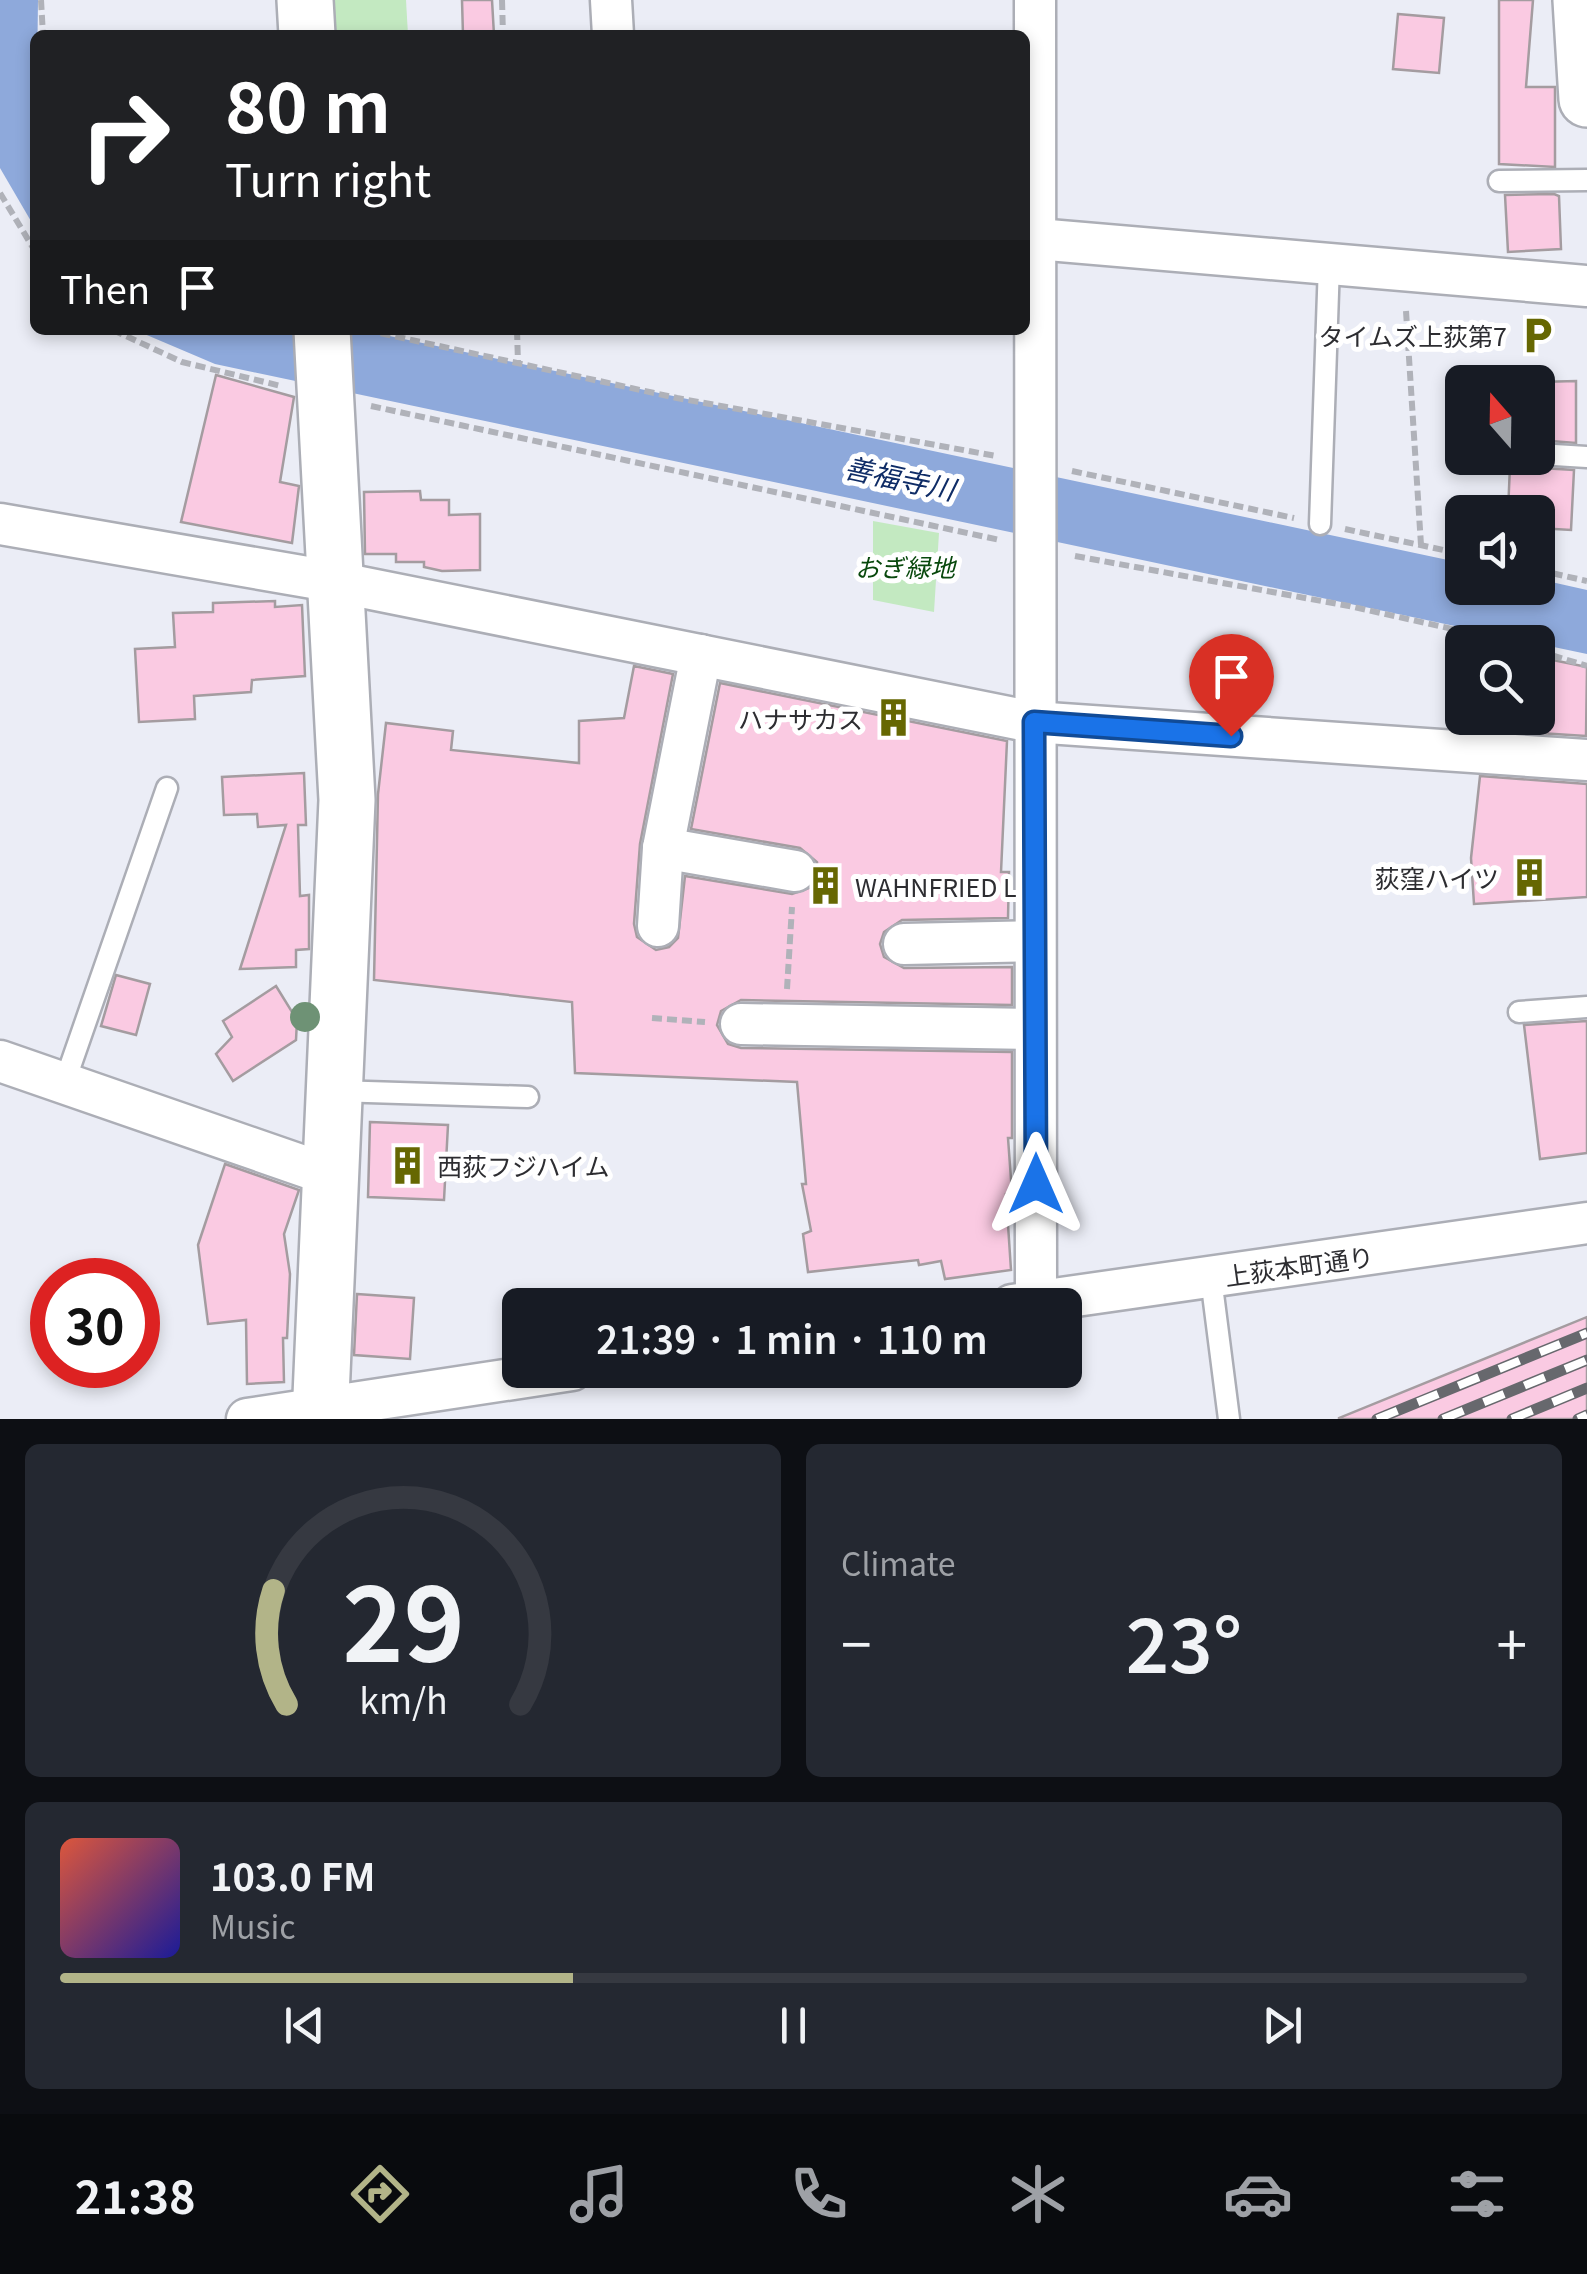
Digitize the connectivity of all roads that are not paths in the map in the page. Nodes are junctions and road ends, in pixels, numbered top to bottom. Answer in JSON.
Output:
{"nodes":[{"id":1,"x":305,"y":0,"type":"edge"},
{"id":2,"x":611,"y":0,"type":"edge"},
{"id":3,"x":1034,"y":0,"type":"edge"},
{"id":4,"x":1581,"y":0,"type":"edge"},
{"id":5,"x":307,"y":30,"type":"edge"},
{"id":6,"x":613,"y":30,"type":"edge"},
{"id":7,"x":1587,"y":99,"type":"edge"},
{"id":8,"x":1587,"y":180,"type":"edge"},
{"id":9,"x":1499,"y":181,"type":"dead end"},
{"id":10,"x":1030,"y":238,"type":"edge"},
{"id":11,"x":1328,"y":264,"type":"junction"},
{"id":12,"x":1587,"y":286,"type":"edge"},
{"id":13,"x":322,"y":335,"type":"edge"},
{"id":14,"x":1555,"y":455,"type":"edge"},
{"id":15,"x":1587,"y":457,"type":"edge"},
{"id":16,"x":0,"y":524,"type":"edge"},
{"id":17,"x":1320,"y":524,"type":"road end"},
{"id":18,"x":336,"y":582,"type":"junction"},
{"id":19,"x":701,"y":656,"type":"junction"},
{"id":20,"x":1034,"y":722,"type":"junction"},
{"id":21,"x":1587,"y":760,"type":"edge"},
{"id":22,"x":167,"y":788,"type":"dead end"},
{"id":23,"x":663,"y":848,"type":"junction"},
{"id":24,"x":795,"y":871,"type":"road end"},
{"id":25,"x":658,"y":926,"type":"dead end"},
{"id":26,"x":1035,"y":941,"type":"junction"},
{"id":27,"x":904,"y":944,"type":"dead end"},
{"id":28,"x":1587,"y":1007,"type":"edge"},
{"id":29,"x":1519,"y":1012,"type":"dead end"},
{"id":30,"x":741,"y":1024,"type":"road end"},
{"id":31,"x":1035,"y":1029,"type":"junction"},
{"id":32,"x":0,"y":1062,"type":"edge"},
{"id":33,"x":64,"y":1084,"type":"junction"},
{"id":34,"x":334,"y":1091,"type":"junction"},
{"id":35,"x":528,"y":1097,"type":"dead end"},
{"id":36,"x":329,"y":1176,"type":"junction"},
{"id":37,"x":1587,"y":1223,"type":"edge"},
{"id":38,"x":1211,"y":1278,"type":"junction"},
{"id":39,"x":1024,"y":1288,"type":"edge"},
{"id":40,"x":1082,"y":1295,"type":"edge"},
{"id":41,"x":502,"y":1382,"type":"edge"},
{"id":42,"x":320,"y":1413,"type":"edge"},
{"id":43,"x":247,"y":1419,"type":"edge"},
{"id":44,"x":1230,"y":1419,"type":"edge"}],
"edges":[{"from":1,"to":5,"type":"street"},
{"from":2,"to":6,"type":"street"},
{"from":3,"to":10,"type":"street"},
{"from":4,"to":7,"type":"street"},
{"from":8,"to":9,"type":"lane"},
{"from":10,"to":11,"type":"street"},
{"from":10,"to":20,"type":"street"},
{"from":11,"to":12,"type":"street"},
{"from":11,"to":17,"type":"lane"},
{"from":13,"to":18,"type":"street"},
{"from":14,"to":15,"type":"lane"},
{"from":16,"to":18,"type":"street"},
{"from":18,"to":19,"type":"street"},
{"from":18,"to":34,"type":"street"},
{"from":19,"to":20,"type":"street"},
{"from":19,"to":23,"type":"street"},
{"from":20,"to":21,"type":"street"},
{"from":20,"to":26,"type":"street"},
{"from":22,"to":33,"type":"lane"},
{"from":23,"to":24,"type":"street"},
{"from":23,"to":25,"type":"street"},
{"from":26,"to":27,"type":"street"},
{"from":26,"to":31,"type":"street"},
{"from":28,"to":29,"type":"lane"},
{"from":30,"to":31,"type":"street"},
{"from":31,"to":39,"type":"street"},
{"from":32,"to":33,"type":"street"},
{"from":33,"to":36,"type":"street"},
{"from":34,"to":35,"type":"lane"},
{"from":34,"to":36,"type":"street"},
{"from":36,"to":42,"type":"street"},
{"from":37,"to":38,"type":"street","name":"上荻本町通り"},
{"from":38,"to":40,"type":"street","name":"上荻本町通り"},
{"from":38,"to":44,"type":"lane"},
{"from":41,"to":42,"type":"street"},
{"from":42,"to":43,"type":"street"}]}
